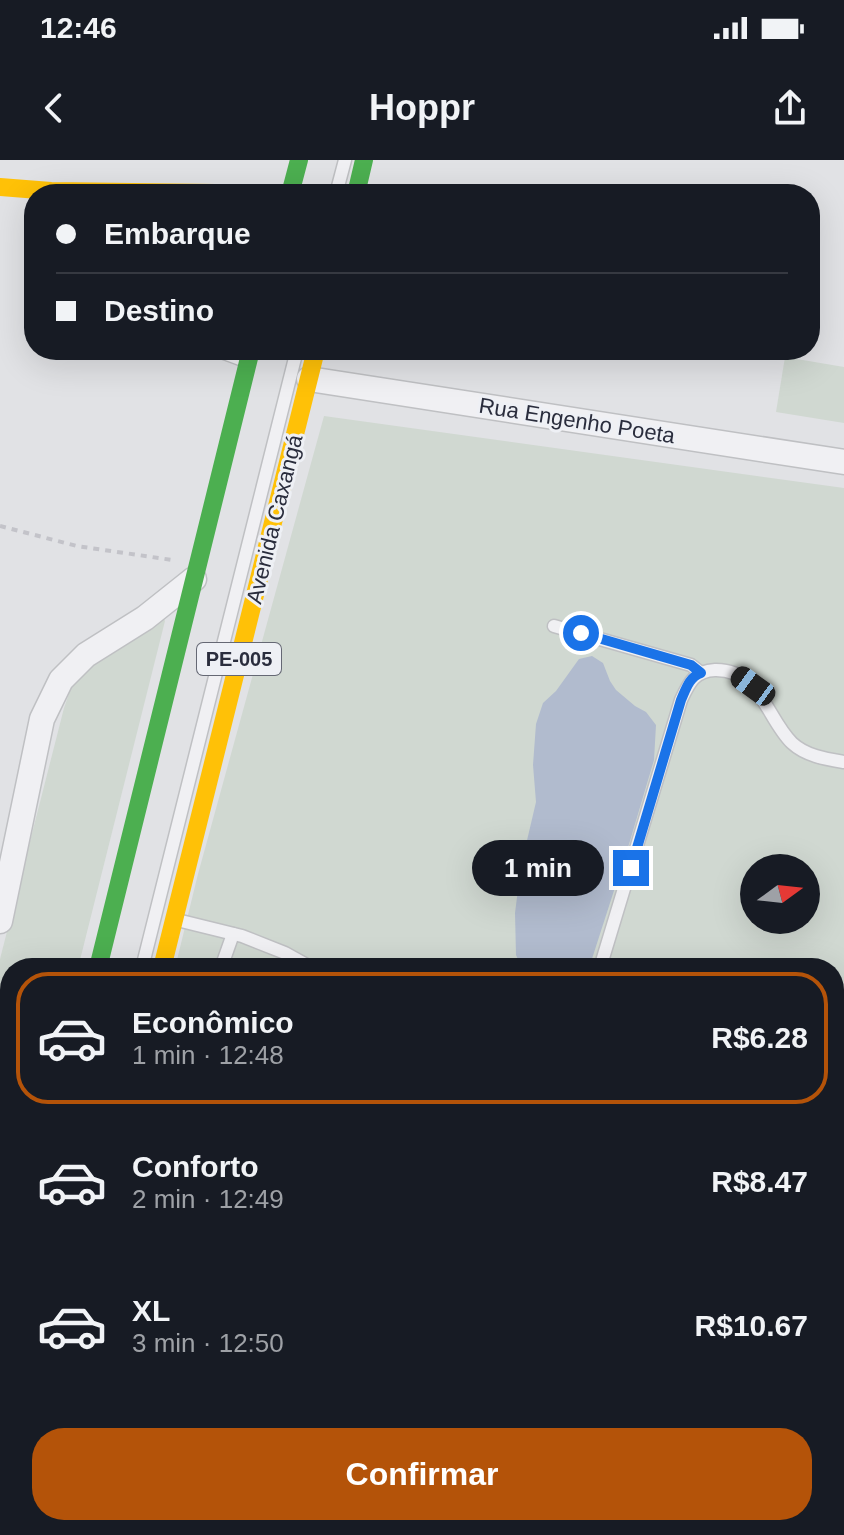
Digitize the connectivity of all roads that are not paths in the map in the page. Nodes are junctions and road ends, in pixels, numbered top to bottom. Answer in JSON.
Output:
{"nodes":[{"id":1,"x":299,"y":160,"type":"edge"},
{"id":2,"x":312,"y":160,"type":"edge"},
{"id":3,"x":345,"y":160,"type":"edge"},
{"id":4,"x":362,"y":160,"type":"edge"},
{"id":5,"x":293,"y":184,"type":"edge"},
{"id":6,"x":306,"y":184,"type":"edge"},
{"id":7,"x":340,"y":184,"type":"edge"},
{"id":8,"x":345,"y":184,"type":"edge"},
{"id":9,"x":358,"y":184,"type":"edge"},
{"id":10,"x":0,"y":187,"type":"edge"},
{"id":11,"x":24,"y":189,"type":"edge"},
{"id":12,"x":249,"y":360,"type":"edge"},
{"id":13,"x":294,"y":360,"type":"edge"},
{"id":14,"x":314,"y":360,"type":"edge"},
{"id":15,"x":309,"y":379,"type":"junction"},
{"id":16,"x":249,"y":412,"type":"dead end"},
{"id":17,"x":844,"y":462,"type":"edge"},
{"id":18,"x":196,"y":572,"type":"junction"},
{"id":19,"x":554,"y":626,"type":"dead end"},
{"id":20,"x":701,"y":673,"type":"junction"},
{"id":21,"x":843,"y":763,"type":"edge"},
{"id":22,"x":174,"y":919,"type":"junction"},
{"id":23,"x":0,"y":921,"type":"edge"},
{"id":24,"x":233,"y":934,"type":"junction"},
{"id":25,"x":100,"y":958,"type":"edge"},
{"id":26,"x":113,"y":958,"type":"edge"},
{"id":27,"x":145,"y":958,"type":"edge"},
{"id":28,"x":164,"y":958,"type":"edge"},
{"id":29,"x":225,"y":958,"type":"edge"},
{"id":30,"x":294,"y":958,"type":"edge"},
{"id":31,"x":603,"y":958,"type":"edge"}],
"edges":[{"from":1,"to":5,"type":"main road"},
{"from":2,"to":6,"type":"lane"},
{"from":3,"to":7,"type":"lane"},
{"from":4,"to":8,"type":"lane"},
{"from":4,"to":9,"type":"main road"},
{"from":10,"to":11,"type":"main road"},
{"from":12,"to":18,"type":"main road","number":"PE-005"},
{"from":13,"to":27,"type":"lane"},
{"from":14,"to":15,"type":"main road","name":"Avenida Caxangá","number":"PE-005"},
{"from":15,"to":17,"type":"street","name":"Rua Engenho Poeta"},
{"from":15,"to":22,"type":"main road","name":"Avenida Caxangá","number":"PE-005"},
{"from":16,"to":26,"type":"lane"},
{"from":18,"to":23,"type":"street"},
{"from":18,"to":25,"type":"main road","number":"PE-005"},
{"from":19,"to":20,"type":"lane"},
{"from":20,"to":21,"type":"lane"},
{"from":20,"to":31,"type":"lane"},
{"from":22,"to":24,"type":"lane"},
{"from":22,"to":28,"type":"main road","name":"Avenida Caxangá","number":"PE-005"},
{"from":24,"to":29,"type":"lane"},
{"from":24,"to":30,"type":"lane"}]}
